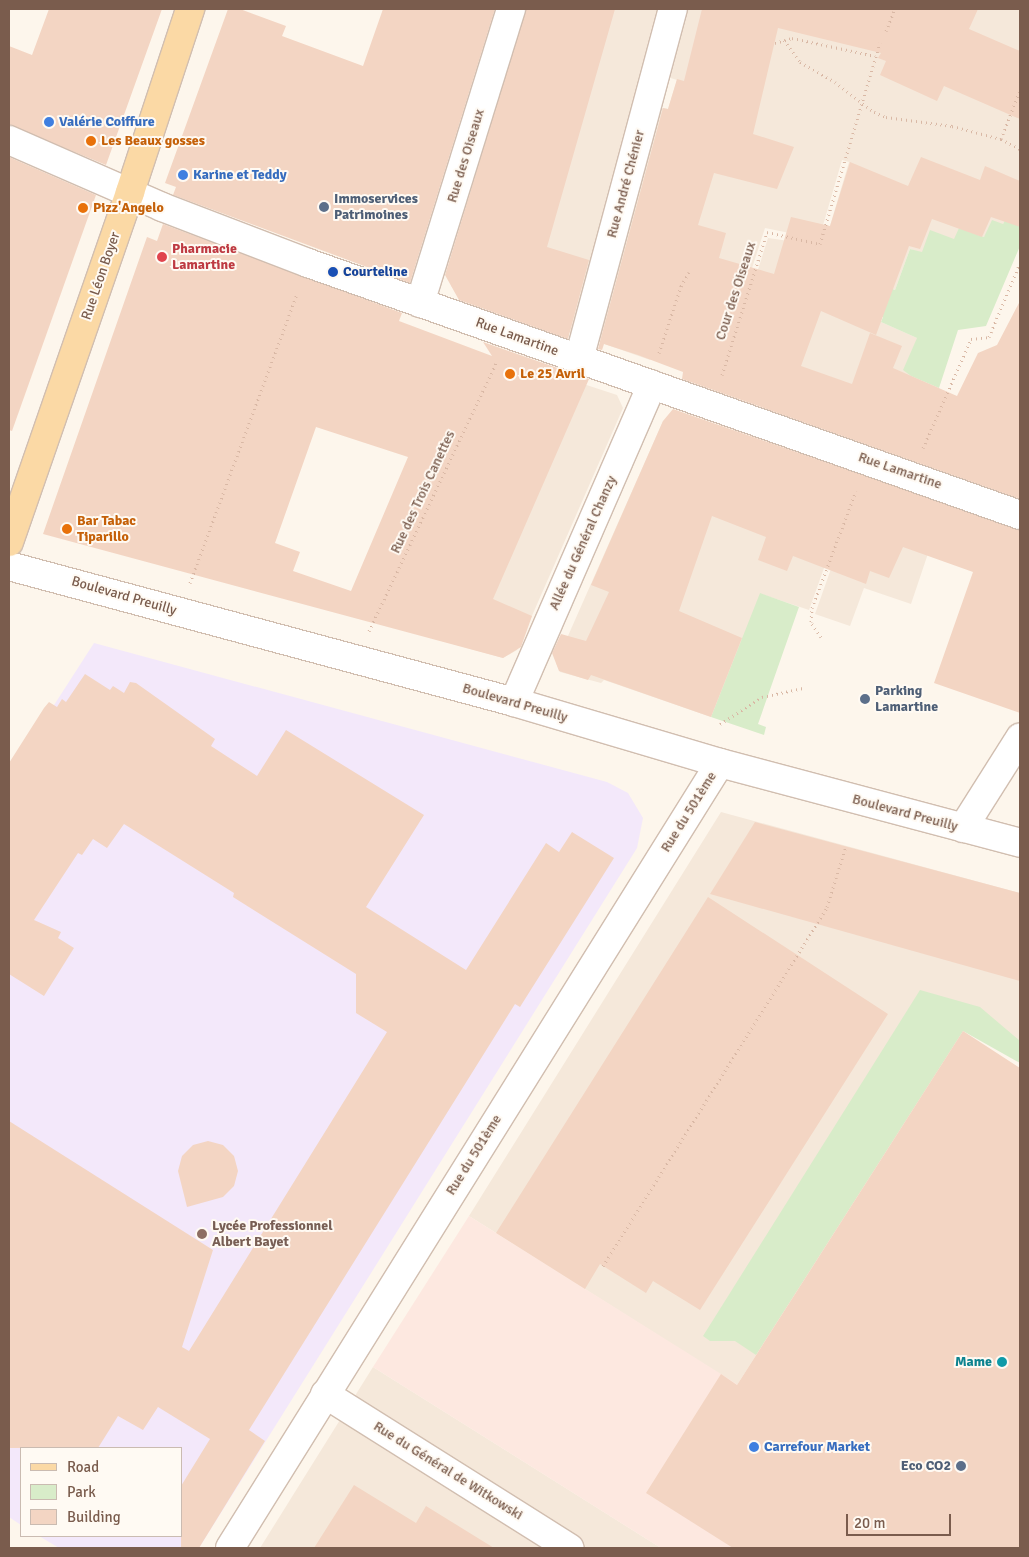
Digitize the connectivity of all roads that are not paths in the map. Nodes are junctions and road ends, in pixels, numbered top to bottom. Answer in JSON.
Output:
{"nodes":[{"id":1,"x":190,"y":9,"type":"edge"},
{"id":2,"x":511,"y":9,"type":"edge"},
{"id":3,"x":673,"y":9,"type":"edge"},
{"id":4,"x":9,"y":140,"type":"edge"},
{"id":5,"x":130,"y":192,"type":"junction"},
{"id":6,"x":420,"y":303,"type":"junction"},
{"id":7,"x":579,"y":359,"type":"junction"},
{"id":8,"x":650,"y":385,"type":"junction"},
{"id":9,"x":1020,"y":515,"type":"edge"},
{"id":10,"x":9,"y":542,"type":"edge"},
{"id":11,"x":9,"y":566,"type":"edge"},
{"id":12,"x":514,"y":702,"type":"junction"},
{"id":13,"x":1020,"y":738,"type":"edge"},
{"id":14,"x":720,"y":763,"type":"junction"},
{"id":15,"x":963,"y":828,"type":"junction"},
{"id":16,"x":1020,"y":843,"type":"edge"},
{"id":17,"x":325,"y":1394,"type":"junction"},
{"id":18,"x":230,"y":1548,"type":"edge"},
{"id":19,"x":570,"y":1548,"type":"edge"}],
"edges":[{"from":1,"to":5,"type":"main road","name":"Rue Léon Boyer"},
{"from":2,"to":6,"type":"street","name":"Rue des Oiseaux"},
{"from":3,"to":7,"type":"street","name":"Rue André Chénier"},
{"from":4,"to":5,"type":"street","name":"Rue Lamartine"},
{"from":5,"to":6,"type":"street","name":"Rue Lamartine"},
{"from":5,"to":10,"type":"main road","name":"Rue Léon Boyer"},
{"from":6,"to":7,"type":"street","name":"Rue Lamartine"},
{"from":7,"to":8,"type":"street","name":"Rue Lamartine"},
{"from":8,"to":9,"type":"street","name":"Rue Lamartine"},
{"from":8,"to":12,"type":"street","name":"Allée du Général Chanzy"},
{"from":11,"to":12,"type":"street","name":"Boulevard Preuilly"},
{"from":12,"to":14,"type":"street","name":"Boulevard Preuilly"},
{"from":13,"to":15,"type":"street"},
{"from":14,"to":15,"type":"street","name":"Boulevard Preuilly"},
{"from":14,"to":17,"type":"street","name":"Rue du 501ème"},
{"from":15,"to":16,"type":"street","name":"Boulevard Preuilly"},
{"from":17,"to":18,"type":"street","name":"Rue du 501ème"},
{"from":17,"to":19,"type":"street","name":"Rue du Général de Witkowski"}]}
